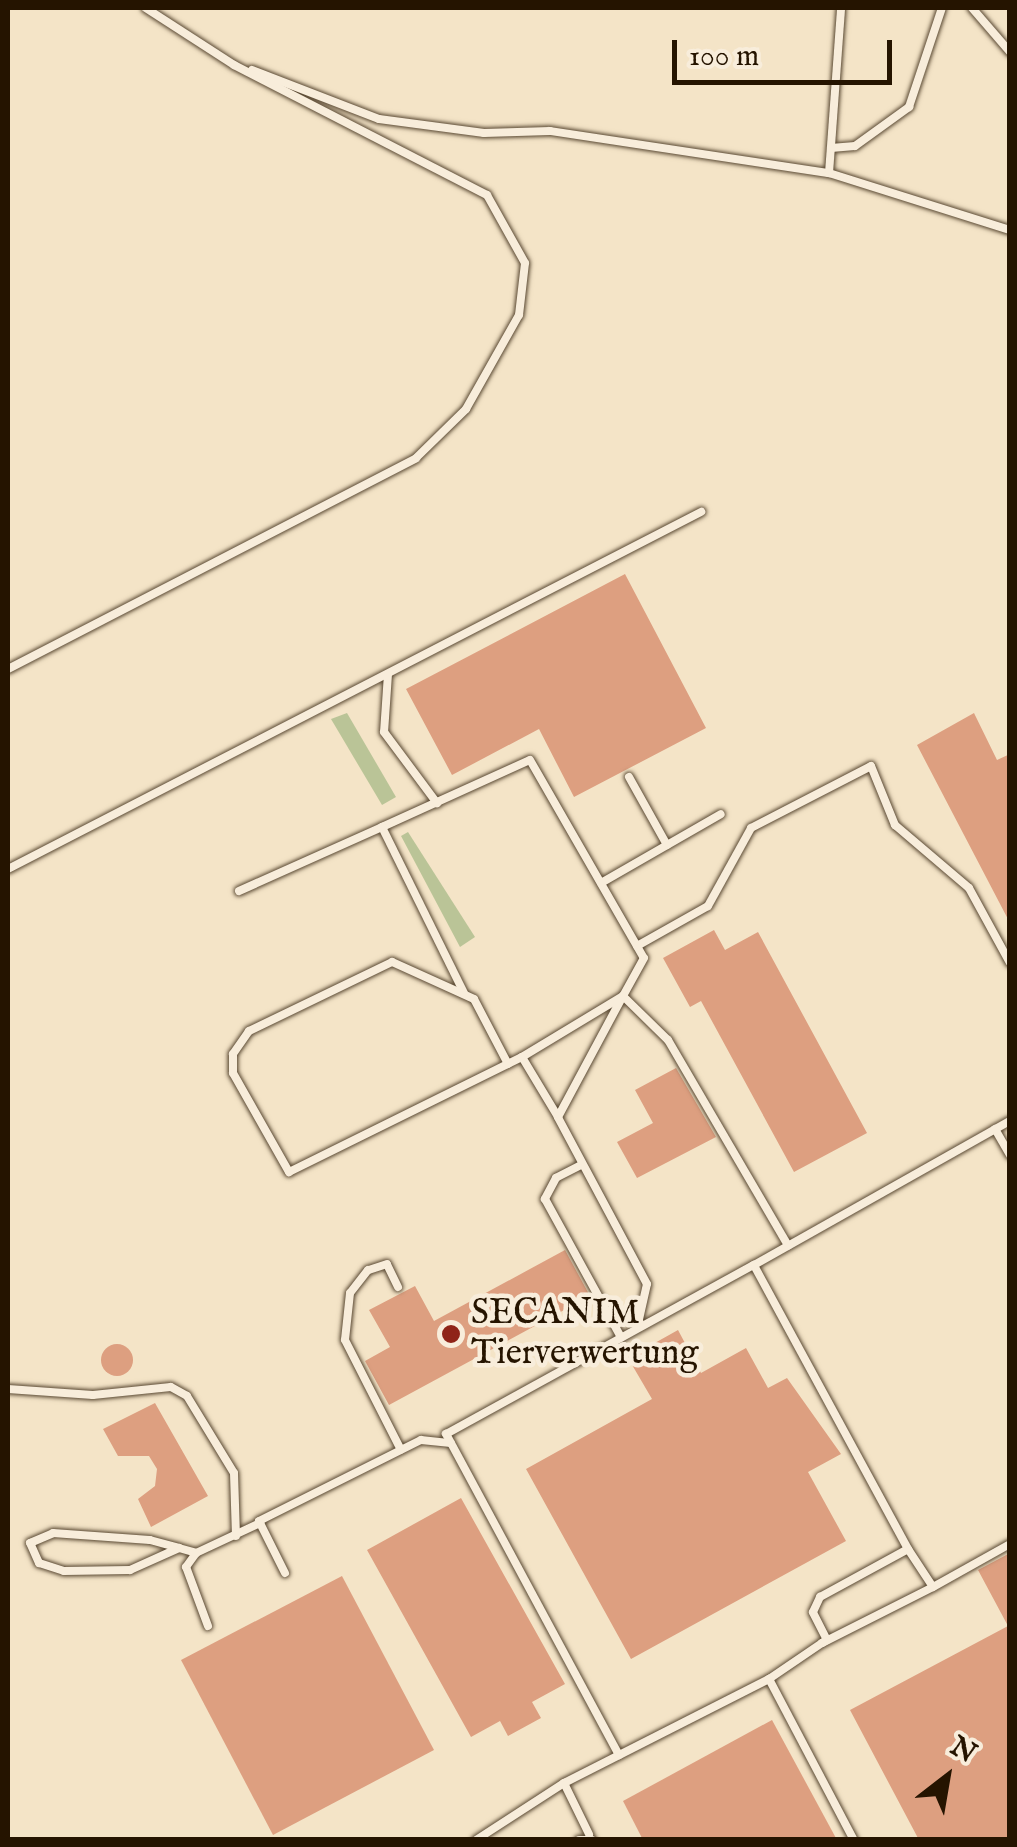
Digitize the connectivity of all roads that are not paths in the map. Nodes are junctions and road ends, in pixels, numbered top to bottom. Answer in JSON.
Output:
{"nodes":[{"id":1,"x":146,"y":8,"type":"edge"},
{"id":2,"x":162,"y":8,"type":"edge"},
{"id":3,"x":841,"y":8,"type":"edge"},
{"id":4,"x":942,"y":8,"type":"edge"},
{"id":5,"x":972,"y":8,"type":"edge"},
{"id":6,"x":173,"y":25,"type":"junction"},
{"id":7,"x":1010,"y":52,"type":"edge"},
{"id":8,"x":234,"y":65,"type":"junction"},
{"id":9,"x":831,"y":148,"type":"junction"},
{"id":10,"x":829,"y":173,"type":"junction"},
{"id":11,"x":1010,"y":230,"type":"edge"},
{"id":12,"x":701,"y":512,"type":"dead end"},
{"id":13,"x":8,"y":669,"type":"edge"},
{"id":14,"x":388,"y":674,"type":"junction"},
{"id":15,"x":629,"y":777,"type":"dead end"},
{"id":16,"x":436,"y":803,"type":"junction"},
{"id":17,"x":722,"y":814,"type":"dead end"},
{"id":18,"x":382,"y":827,"type":"junction"},
{"id":19,"x":667,"y":845,"type":"junction"},
{"id":20,"x":8,"y":869,"type":"edge"},
{"id":21,"x":600,"y":883,"type":"junction"},
{"id":22,"x":239,"y":891,"type":"dead end"},
{"id":23,"x":637,"y":946,"type":"junction"},
{"id":24,"x":1010,"y":964,"type":"edge"},
{"id":25,"x":464,"y":994,"type":"junction"},
{"id":26,"x":623,"y":996,"type":"junction"},
{"id":27,"x":522,"y":1057,"type":"junction"},
{"id":28,"x":508,"y":1064,"type":"junction"},
{"id":29,"x":558,"y":1118,"type":"junction"},
{"id":30,"x":1010,"y":1121,"type":"edge"},
{"id":31,"x":995,"y":1129,"type":"junction"},
{"id":32,"x":1010,"y":1155,"type":"edge"},
{"id":33,"x":581,"y":1165,"type":"junction"},
{"id":34,"x":788,"y":1245,"type":"junction"},
{"id":35,"x":754,"y":1264,"type":"junction"},
{"id":36,"x":398,"y":1288,"type":"dead end"},
{"id":37,"x":638,"y":1328,"type":"junction"},
{"id":38,"x":621,"y":1337,"type":"junction"},
{"id":39,"x":8,"y":1389,"type":"edge"},
{"id":40,"x":451,"y":1443,"type":"junction"},
{"id":41,"x":401,"y":1450,"type":"junction"},
{"id":42,"x":260,"y":1523,"type":"junction"},
{"id":43,"x":236,"y":1536,"type":"junction"},
{"id":44,"x":1010,"y":1544,"type":"edge"},
{"id":45,"x":179,"y":1548,"type":"junction"},
{"id":46,"x":908,"y":1549,"type":"junction"},
{"id":47,"x":196,"y":1553,"type":"junction"},
{"id":48,"x":286,"y":1573,"type":"dead end"},
{"id":49,"x":933,"y":1587,"type":"junction"},
{"id":50,"x":208,"y":1626,"type":"dead end"},
{"id":51,"x":822,"y":1643,"type":"junction"},
{"id":52,"x":768,"y":1680,"type":"junction"},
{"id":53,"x":620,"y":1754,"type":"junction"},
{"id":54,"x":564,"y":1782,"type":"junction"},
{"id":55,"x":590,"y":1837,"type":"edge"},
{"id":56,"x":476,"y":1840,"type":"edge"},
{"id":57,"x":579,"y":1840,"type":"edge"},
{"id":58,"x":854,"y":1840,"type":"edge"}],
"edges":[{"from":1,"to":6,"type":"lane"},
{"from":2,"to":6,"type":"lane"},
{"from":3,"to":9,"type":"lane"},
{"from":4,"to":9,"type":"lane"},
{"from":5,"to":7,"type":"lane"},
{"from":6,"to":8,"type":"lane"},
{"from":8,"to":10,"type":"lane"},
{"from":8,"to":13,"type":"lane"},
{"from":9,"to":10,"type":"lane"},
{"from":10,"to":11,"type":"lane"},
{"from":12,"to":14,"type":"lane"},
{"from":14,"to":16,"type":"lane"},
{"from":14,"to":20,"type":"lane"},
{"from":15,"to":19,"type":"lane"},
{"from":16,"to":18,"type":"lane"},
{"from":16,"to":21,"type":"lane"},
{"from":17,"to":19,"type":"lane"},
{"from":18,"to":22,"type":"lane"},
{"from":18,"to":25,"type":"lane"},
{"from":19,"to":21,"type":"lane"},
{"from":21,"to":23,"type":"lane"},
{"from":23,"to":24,"type":"lane"},
{"from":23,"to":26,"type":"lane"},
{"from":25,"to":28,"type":"lane"},
{"from":25,"to":28,"type":"lane"},
{"from":26,"to":27,"type":"lane"},
{"from":26,"to":29,"type":"lane"},
{"from":26,"to":34,"type":"lane"},
{"from":27,"to":28,"type":"lane"},
{"from":27,"to":29,"type":"lane"},
{"from":29,"to":33,"type":"lane"},
{"from":30,"to":31,"type":"lane"},
{"from":31,"to":32,"type":"lane"},
{"from":31,"to":34,"type":"lane"},
{"from":33,"to":37,"type":"lane"},
{"from":33,"to":38,"type":"lane"},
{"from":34,"to":35,"type":"lane"},
{"from":35,"to":37,"type":"lane"},
{"from":35,"to":46,"type":"lane"},
{"from":36,"to":41,"type":"lane"},
{"from":37,"to":38,"type":"lane"},
{"from":38,"to":40,"type":"lane"},
{"from":39,"to":43,"type":"lane"},
{"from":40,"to":41,"type":"lane"},
{"from":40,"to":53,"type":"lane"},
{"from":41,"to":42,"type":"lane"},
{"from":42,"to":43,"type":"lane"},
{"from":42,"to":48,"type":"lane"},
{"from":43,"to":47,"type":"lane"},
{"from":44,"to":49,"type":"lane"},
{"from":45,"to":45,"type":"lane"},
{"from":45,"to":47,"type":"lane"},
{"from":46,"to":49,"type":"lane"},
{"from":46,"to":51,"type":"lane"},
{"from":47,"to":50,"type":"lane"},
{"from":49,"to":51,"type":"lane"},
{"from":51,"to":52,"type":"lane"},
{"from":52,"to":53,"type":"lane"},
{"from":52,"to":58,"type":"lane"},
{"from":53,"to":54,"type":"lane"},
{"from":54,"to":55,"type":"lane"},
{"from":54,"to":56,"type":"lane"},
{"from":55,"to":57,"type":"lane"}]}
